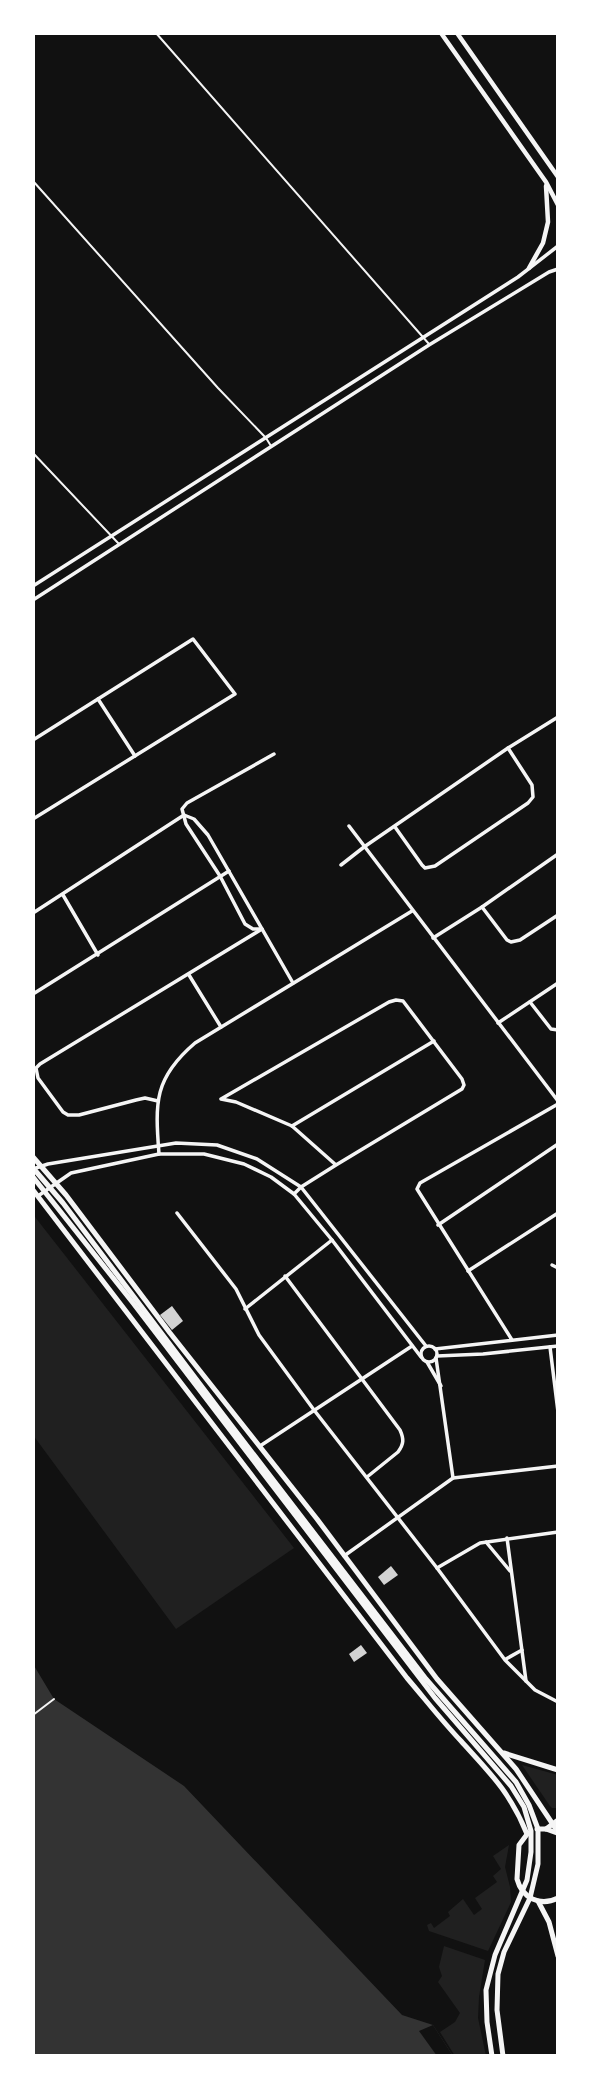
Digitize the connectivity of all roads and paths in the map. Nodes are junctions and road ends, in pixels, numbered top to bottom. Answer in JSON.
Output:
{"nodes":[{"id":1,"x":156,"y":33,"type":"edge"},
{"id":2,"x":441,"y":33,"type":"edge"},
{"id":3,"x":457,"y":33,"type":"edge"},
{"id":4,"x":558,"y":177,"type":"edge"},
{"id":5,"x":33,"y":181,"type":"edge"},
{"id":6,"x":546,"y":182,"type":"junction"},
{"id":7,"x":558,"y":205,"type":"edge"},
{"id":8,"x":558,"y":246,"type":"edge"},
{"id":9,"x":529,"y":268,"type":"junction"},
{"id":10,"x":558,"y":269,"type":"edge"},
{"id":11,"x":423,"y":336,"type":"junction"},
{"id":12,"x":429,"y":345,"type":"junction"},
{"id":13,"x":266,"y":438,"type":"junction"},
{"id":14,"x":272,"y":447,"type":"junction"},
{"id":15,"x":33,"y":453,"type":"edge"},
{"id":16,"x":112,"y":536,"type":"junction"},
{"id":17,"x":120,"y":546,"type":"junction"},
{"id":18,"x":33,"y":586,"type":"edge"},
{"id":19,"x":33,"y":600,"type":"edge"},
{"id":20,"x":98,"y":699,"type":"junction"},
{"id":21,"x":558,"y":717,"type":"edge"},
{"id":22,"x":33,"y":740,"type":"edge"},
{"id":23,"x":508,"y":748,"type":"junction"},
{"id":24,"x":274,"y":754,"type":"dead end"},
{"id":25,"x":135,"y":756,"type":"junction"},
{"id":26,"x":184,"y":816,"type":"junction"},
{"id":27,"x":33,"y":819,"type":"edge"},
{"id":28,"x":348,"y":826,"type":"dead end"},
{"id":29,"x":395,"y":827,"type":"junction"},
{"id":30,"x":364,"y":847,"type":"junction"},
{"id":31,"x":558,"y":853,"type":"edge"},
{"id":32,"x":341,"y":866,"type":"dead end"},
{"id":33,"x":229,"y":871,"type":"junction"},
{"id":34,"x":220,"y":876,"type":"junction"},
{"id":35,"x":63,"y":895,"type":"junction"},
{"id":36,"x":482,"y":907,"type":"junction"},
{"id":37,"x":412,"y":911,"type":"junction"},
{"id":38,"x":33,"y":913,"type":"edge"},
{"id":39,"x":558,"y":915,"type":"edge"},
{"id":40,"x":262,"y":929,"type":"junction"},
{"id":41,"x":433,"y":938,"type":"junction"},
{"id":42,"x":98,"y":954,"type":"junction"},
{"id":43,"x":188,"y":975,"type":"junction"},
{"id":44,"x":293,"y":983,"type":"junction"},
{"id":45,"x":558,"y":983,"type":"edge"},
{"id":46,"x":33,"y":994,"type":"edge"},
{"id":47,"x":530,"y":1002,"type":"junction"},
{"id":48,"x":498,"y":1023,"type":"junction"},
{"id":49,"x":221,"y":1027,"type":"junction"},
{"id":50,"x":558,"y":1031,"type":"edge"},
{"id":51,"x":434,"y":1041,"type":"junction"},
{"id":52,"x":158,"y":1101,"type":"junction"},
{"id":53,"x":558,"y":1103,"type":"edge"},
{"id":54,"x":292,"y":1126,"type":"junction"},
{"id":55,"x":158,"y":1144,"type":"junction"},
{"id":56,"x":558,"y":1144,"type":"edge"},
{"id":57,"x":159,"y":1154,"type":"junction"},
{"id":58,"x":33,"y":1157,"type":"edge"},
{"id":59,"x":41,"y":1165,"type":"junction"},
{"id":60,"x":336,"y":1165,"type":"junction"},
{"id":61,"x":33,"y":1168,"type":"edge"},
{"id":62,"x":33,"y":1177,"type":"edge"},
{"id":63,"x":55,"y":1183,"type":"junction"},
{"id":64,"x":301,"y":1187,"type":"junction"},
{"id":65,"x":47,"y":1189,"type":"junction"},
{"id":66,"x":33,"y":1190,"type":"edge"},
{"id":67,"x":294,"y":1194,"type":"junction"},
{"id":68,"x":38,"y":1196,"type":"junction"},
{"id":69,"x":177,"y":1213,"type":"dead end"},
{"id":70,"x":558,"y":1213,"type":"edge"},
{"id":71,"x":438,"y":1224,"type":"junction"},
{"id":72,"x":332,"y":1240,"type":"junction"},
{"id":73,"x":552,"y":1265,"type":"dead end"},
{"id":74,"x":558,"y":1268,"type":"edge"},
{"id":75,"x":468,"y":1271,"type":"junction"},
{"id":76,"x":285,"y":1276,"type":"junction"},
{"id":77,"x":245,"y":1308,"type":"junction"},
{"id":78,"x":558,"y":1335,"type":"edge"},
{"id":79,"x":512,"y":1340,"type":"junction"},
{"id":80,"x":412,"y":1346,"type":"junction"},
{"id":81,"x":426,"y":1346,"type":"junction"},
{"id":82,"x":558,"y":1346,"type":"edge"},
{"id":83,"x":550,"y":1347,"type":"junction"},
{"id":84,"x":435,"y":1349,"type":"junction"},
{"id":85,"x":421,"y":1357,"type":"junction"},
{"id":86,"x":437,"y":1357,"type":"junction"},
{"id":87,"x":427,"y":1362,"type":"junction"},
{"id":88,"x":362,"y":1378,"type":"junction"},
{"id":89,"x":442,"y":1388,"type":"junction"},
{"id":90,"x":314,"y":1410,"type":"junction"},
{"id":91,"x":558,"y":1412,"type":"edge"},
{"id":92,"x":260,"y":1446,"type":"junction"},
{"id":93,"x":558,"y":1466,"type":"edge"},
{"id":94,"x":367,"y":1477,"type":"junction"},
{"id":95,"x":453,"y":1478,"type":"junction"},
{"id":96,"x":398,"y":1517,"type":"junction"},
{"id":97,"x":558,"y":1532,"type":"edge"},
{"id":98,"x":507,"y":1538,"type":"junction"},
{"id":99,"x":486,"y":1542,"type":"junction"},
{"id":100,"x":344,"y":1556,"type":"junction"},
{"id":101,"x":437,"y":1568,"type":"junction"},
{"id":102,"x":511,"y":1573,"type":"junction"},
{"id":103,"x":522,"y":1650,"type":"junction"},
{"id":104,"x":505,"y":1660,"type":"junction"},
{"id":105,"x":527,"y":1683,"type":"junction"},
{"id":106,"x":54,"y":1699,"type":"dead end"},
{"id":107,"x":558,"y":1702,"type":"edge"},
{"id":108,"x":33,"y":1715,"type":"edge"},
{"id":109,"x":500,"y":1752,"type":"junction"},
{"id":110,"x":558,"y":1770,"type":"edge"},
{"id":111,"x":555,"y":1822,"type":"edge"},
{"id":112,"x":538,"y":1829,"type":"junction"},
{"id":113,"x":546,"y":1829,"type":"junction"},
{"id":114,"x":558,"y":1832,"type":"edge"},
{"id":115,"x":529,"y":1833,"type":"junction"},
{"id":116,"x":523,"y":1892,"type":"junction"},
{"id":117,"x":530,"y":1898,"type":"junction"},
{"id":118,"x":558,"y":1898,"type":"edge"},
{"id":119,"x":538,"y":1901,"type":"junction"},
{"id":120,"x":558,"y":1956,"type":"edge"},
{"id":121,"x":492,"y":2056,"type":"edge"},
{"id":122,"x":503,"y":2056,"type":"edge"}],
"edges":[{"from":1,"to":11,"type":"lane"},
{"from":2,"to":6,"type":"street"},
{"from":3,"to":4,"type":"street"},
{"from":5,"to":13,"type":"lane"},
{"from":6,"to":7,"type":"street"},
{"from":6,"to":9,"type":"street"},
{"from":8,"to":9,"type":"street"},
{"from":9,"to":11,"type":"street"},
{"from":10,"to":12,"type":"street"},
{"from":11,"to":12,"type":"lane"},
{"from":11,"to":13,"type":"street"},
{"from":12,"to":14,"type":"street"},
{"from":13,"to":14,"type":"lane"},
{"from":13,"to":16,"type":"street"},
{"from":14,"to":17,"type":"street"},
{"from":15,"to":16,"type":"lane"},
{"from":16,"to":17,"type":"lane"},
{"from":16,"to":18,"type":"street"},
{"from":17,"to":19,"type":"street"},
{"from":20,"to":22,"type":"street"},
{"from":20,"to":25,"type":"street"},
{"from":20,"to":25,"type":"street"},
{"from":21,"to":23,"type":"street"},
{"from":23,"to":29,"type":"street"},
{"from":23,"to":29,"type":"street"},
{"from":24,"to":26,"type":"street"},
{"from":25,"to":27,"type":"street"},
{"from":26,"to":33,"type":"street"},
{"from":26,"to":34,"type":"street"},
{"from":26,"to":35,"type":"street"},
{"from":28,"to":30,"type":"street"},
{"from":29,"to":30,"type":"street"},
{"from":30,"to":32,"type":"street"},
{"from":30,"to":37,"type":"street"},
{"from":31,"to":36,"type":"street"},
{"from":33,"to":34,"type":"street"},
{"from":33,"to":40,"type":"street"},
{"from":34,"to":40,"type":"street"},
{"from":34,"to":42,"type":"street"},
{"from":35,"to":38,"type":"street"},
{"from":35,"to":42,"type":"street"},
{"from":36,"to":39,"type":"street"},
{"from":36,"to":41,"type":"street"},
{"from":37,"to":41,"type":"street"},
{"from":37,"to":44,"type":"street"},
{"from":40,"to":43,"type":"street"},
{"from":40,"to":44,"type":"street"},
{"from":41,"to":48,"type":"street"},
{"from":42,"to":46,"type":"street"},
{"from":43,"to":49,"type":"street"},
{"from":43,"to":52,"type":"street"},
{"from":44,"to":49,"type":"street"},
{"from":45,"to":47,"type":"street"},
{"from":47,"to":48,"type":"street"},
{"from":47,"to":50,"type":"street"},
{"from":48,"to":53,"type":"street"},
{"from":49,"to":52,"type":"street"},
{"from":51,"to":54,"type":"street"},
{"from":51,"to":54,"type":"street"},
{"from":51,"to":60,"type":"street"},
{"from":52,"to":55,"type":"street"},
{"from":53,"to":71,"type":"street"},
{"from":54,"to":60,"type":"street"},
{"from":55,"to":57,"type":"street"},
{"from":55,"to":59,"type":"street"},
{"from":55,"to":64,"type":"street"},
{"from":56,"to":71,"type":"street"},
{"from":57,"to":63,"type":"street"},
{"from":57,"to":67,"type":"street"},
{"from":58,"to":59,"type":"main road"},
{"from":59,"to":61,"type":"street"},
{"from":59,"to":63,"type":"main road"},
{"from":60,"to":64,"type":"street"},
{"from":61,"to":65,"type":"main road"},
{"from":62,"to":65,"type":"main road"},
{"from":63,"to":65,"type":"street"},
{"from":63,"to":92,"type":"main road"},
{"from":64,"to":67,"type":"street"},
{"from":64,"to":81,"type":"street"},
{"from":65,"to":68,"type":"street"},
{"from":65,"to":112,"type":"main road"},
{"from":65,"to":115,"type":"main road"},
{"from":66,"to":68,"type":"main road"},
{"from":67,"to":72,"type":"street"},
{"from":68,"to":115,"type":"main road"},
{"from":69,"to":77,"type":"street"},
{"from":70,"to":75,"type":"street"},
{"from":71,"to":75,"type":"street"},
{"from":72,"to":76,"type":"street"},
{"from":72,"to":80,"type":"street"},
{"from":73,"to":74,"type":"street"},
{"from":75,"to":79,"type":"street"},
{"from":76,"to":77,"type":"street"},
{"from":76,"to":88,"type":"street"},
{"from":77,"to":90,"type":"street"},
{"from":78,"to":79,"type":"street"},
{"from":79,"to":84,"type":"street"},
{"from":80,"to":85,"type":"street"},
{"from":80,"to":88,"type":"street"},
{"from":81,"to":84,"type":"street"},
{"from":81,"to":85,"type":"street"},
{"from":82,"to":83,"type":"street"},
{"from":83,"to":86,"type":"street"},
{"from":83,"to":91,"type":"street"},
{"from":84,"to":86,"type":"street"},
{"from":85,"to":87,"type":"street"},
{"from":86,"to":87,"type":"street"},
{"from":86,"to":89,"type":"street"},
{"from":87,"to":89,"type":"street"},
{"from":88,"to":90,"type":"street"},
{"from":88,"to":94,"type":"street"},
{"from":89,"to":95,"type":"street"},
{"from":90,"to":92,"type":"street"},
{"from":90,"to":94,"type":"street"},
{"from":92,"to":100,"type":"main road"},
{"from":93,"to":95,"type":"street"},
{"from":94,"to":96,"type":"street"},
{"from":95,"to":96,"type":"street"},
{"from":96,"to":100,"type":"street"},
{"from":96,"to":101,"type":"street"},
{"from":97,"to":98,"type":"street"},
{"from":98,"to":99,"type":"street"},
{"from":98,"to":102,"type":"street"},
{"from":99,"to":101,"type":"street"},
{"from":99,"to":102,"type":"street"},
{"from":100,"to":109,"type":"main road"},
{"from":101,"to":104,"type":"street"},
{"from":102,"to":103,"type":"street"},
{"from":103,"to":104,"type":"street"},
{"from":103,"to":105,"type":"street"},
{"from":104,"to":105,"type":"street"},
{"from":105,"to":107,"type":"street"},
{"from":106,"to":108,"type":"path"},
{"from":109,"to":110,"type":"main road"},
{"from":109,"to":111,"type":"main road"},
{"from":111,"to":113,"type":"main road"},
{"from":111,"to":114,"type":"main road"},
{"from":112,"to":113,"type":"main road"},
{"from":112,"to":115,"type":"main road"},
{"from":112,"to":117,"type":"main road"},
{"from":113,"to":114,"type":"main road"},
{"from":115,"to":116,"type":"main road"},
{"from":115,"to":116,"type":"main road"},
{"from":116,"to":117,"type":"main road"},
{"from":116,"to":121,"type":"main road"},
{"from":117,"to":119,"type":"main road"},
{"from":117,"to":122,"type":"main road"},
{"from":118,"to":119,"type":"main road"},
{"from":119,"to":120,"type":"main road"}]}
